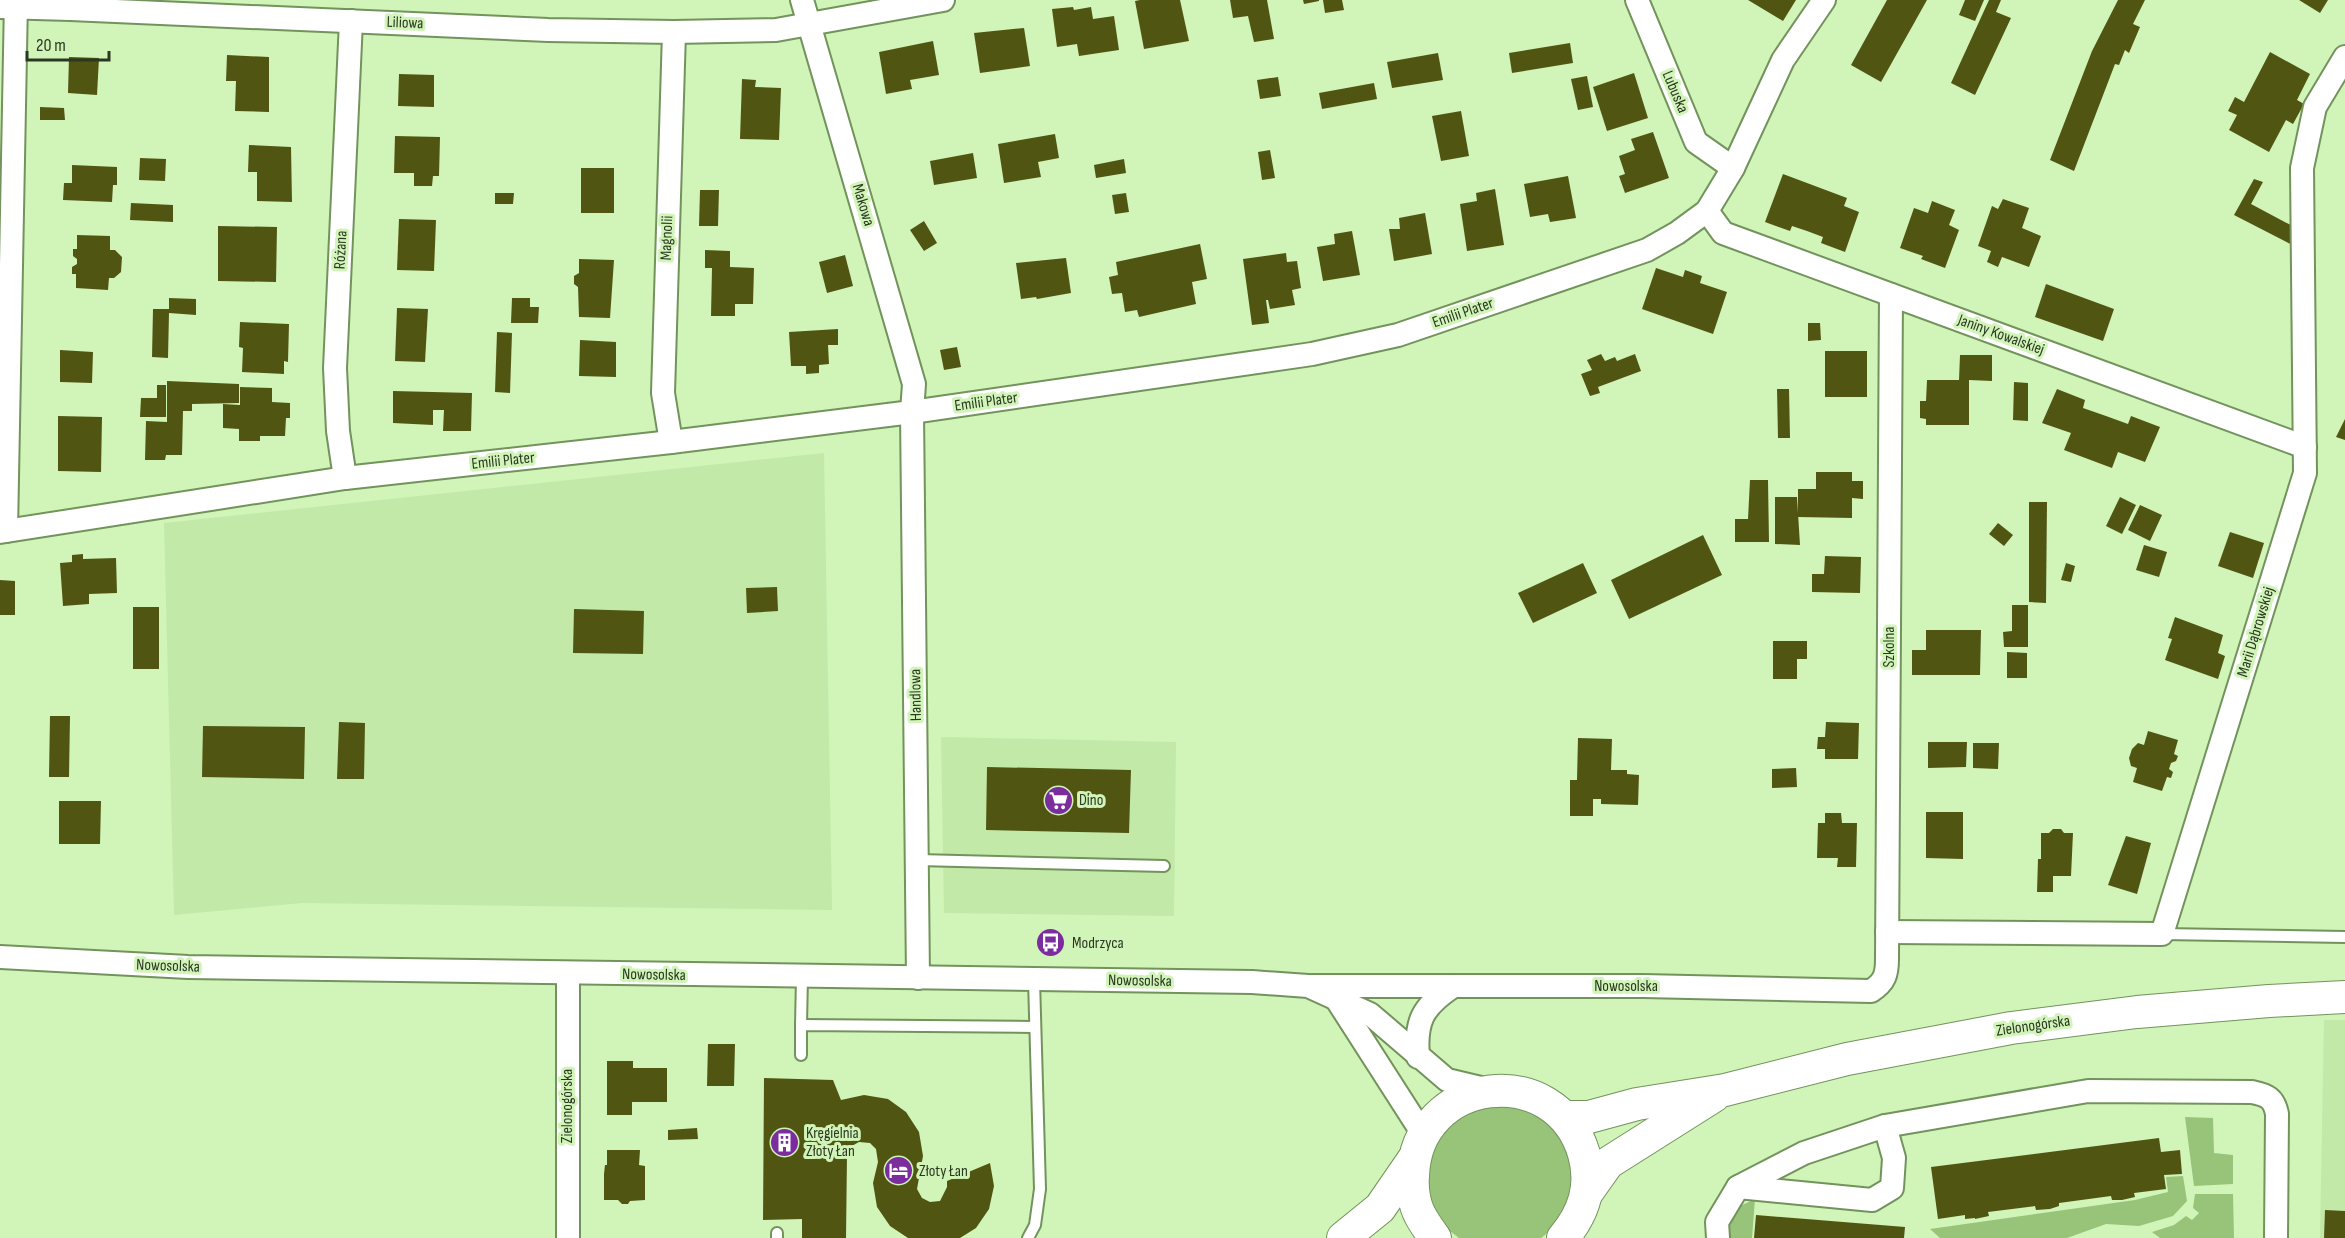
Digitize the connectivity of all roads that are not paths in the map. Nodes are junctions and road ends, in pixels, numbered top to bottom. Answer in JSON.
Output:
{"nodes":[{"id":1,"x":802,"y":0,"type":"edge"},
{"id":2,"x":943,"y":0,"type":"edge"},
{"id":3,"x":1637,"y":0,"type":"edge"},
{"id":4,"x":1824,"y":0,"type":"edge"},
{"id":5,"x":10,"y":5,"type":"edge"},
{"id":6,"x":351,"y":21,"type":"junction"},
{"id":7,"x":808,"y":23,"type":"junction"},
{"id":8,"x":674,"y":32,"type":"junction"},
{"id":9,"x":2345,"y":57,"type":"edge"},
{"id":10,"x":1733,"y":168,"type":"junction"},
{"id":11,"x":1707,"y":211,"type":"junction"},
{"id":12,"x":1891,"y":295,"type":"junction"},
{"id":13,"x":912,"y":412,"type":"junction"},
{"id":14,"x":672,"y":442,"type":"junction"},
{"id":15,"x":2305,"y":447,"type":"junction"},
{"id":16,"x":345,"y":478,"type":"junction"},
{"id":17,"x":3,"y":532,"type":"edge"},
{"id":18,"x":918,"y":860,"type":"junction"},
{"id":19,"x":1164,"y":866,"type":"dead end"},
{"id":20,"x":1887,"y":932,"type":"junction"},
{"id":21,"x":2162,"y":934,"type":"junction"},
{"id":22,"x":2345,"y":937,"type":"edge"},
{"id":23,"x":0,"y":957,"type":"edge"},
{"id":24,"x":567,"y":973,"type":"junction"},
{"id":25,"x":802,"y":977,"type":"junction"},
{"id":26,"x":918,"y":978,"type":"junction"},
{"id":27,"x":1034,"y":980,"type":"junction"},
{"id":28,"x":1308,"y":986,"type":"junction"},
{"id":29,"x":1452,"y":987,"type":"junction"},
{"id":30,"x":1871,"y":991,"type":"joint"},
{"id":31,"x":2345,"y":997,"type":"edge"},
{"id":32,"x":1337,"y":1000,"type":"junction"},
{"id":33,"x":801,"y":1025,"type":"junction"},
{"id":34,"x":1034,"y":1027,"type":"junction"},
{"id":35,"x":801,"y":1055,"type":"dead end"},
{"id":36,"x":1418,"y":1057,"type":"junction"},
{"id":37,"x":1489,"y":1090,"type":"junction"},
{"id":38,"x":1725,"y":1090,"type":"junction"},
{"id":39,"x":1564,"y":1117,"type":"junction"},
{"id":40,"x":1885,"y":1126,"type":"junction"},
{"id":41,"x":1418,"y":1147,"type":"junction"},
{"id":42,"x":1738,"y":1187,"type":"junction"},
{"id":43,"x":1577,"y":1223,"type":"edge"},
{"id":44,"x":568,"y":1238,"type":"edge"},
{"id":45,"x":1028,"y":1238,"type":"edge"},
{"id":46,"x":1343,"y":1238,"type":"edge"},
{"id":47,"x":1435,"y":1238,"type":"edge"},
{"id":48,"x":1718,"y":1238,"type":"edge"},
{"id":49,"x":2276,"y":1238,"type":"edge"}],
"edges":[{"from":1,"to":7,"type":"street","name":"Makowa"},
{"from":2,"to":7,"type":"street"},
{"from":3,"to":10,"type":"street","name":"Lubuska"},
{"from":4,"to":10,"type":"street","name":"Emilii Plater"},
{"from":5,"to":6,"type":"street","name":"Liliowa"},
{"from":5,"to":17,"type":"street"},
{"from":6,"to":8,"type":"street","name":"Liliowa"},
{"from":6,"to":16,"type":"street","name":"Różana"},
{"from":7,"to":8,"type":"street","name":"Liliowa"},
{"from":7,"to":13,"type":"street","name":"Makowa"},
{"from":8,"to":14,"type":"street","name":"Magnolii"},
{"from":9,"to":15,"type":"street","name":"Marii Dąbrowskiej"},
{"from":10,"to":11,"type":"street","name":"Emilii Plater"},
{"from":11,"to":12,"type":"street","name":"Janiny Kowalskiej"},
{"from":11,"to":13,"type":"street","name":"Emilii Plater"},
{"from":12,"to":15,"type":"street","name":"Janiny Kowalskiej"},
{"from":12,"to":20,"type":"street","name":"Szkolna"},
{"from":13,"to":14,"type":"street","name":"Emilii Plater"},
{"from":13,"to":18,"type":"street","name":"Handlowa"},
{"from":14,"to":16,"type":"street","name":"Emilii Plater"},
{"from":15,"to":21,"type":"street","name":"Marii Dąbrowskiej"},
{"from":16,"to":17,"type":"street","name":"Emilii Plater"},
{"from":18,"to":19,"type":"lane"},
{"from":18,"to":26,"type":"street","name":"Handlowa"},
{"from":20,"to":21,"type":"street"},
{"from":20,"to":30,"type":"street","name":"Szkolna"},
{"from":21,"to":22,"type":"lane"},
{"from":23,"to":24,"type":"street","name":"Nowosolska"},
{"from":24,"to":25,"type":"street","name":"Nowosolska"},
{"from":24,"to":44,"type":"street","name":"Zielonogórska"},
{"from":25,"to":26,"type":"street","name":"Nowosolska"},
{"from":25,"to":33,"type":"lane"},
{"from":26,"to":27,"type":"street","name":"Nowosolska"},
{"from":27,"to":28,"type":"street","name":"Nowosolska"},
{"from":27,"to":34,"type":"lane"},
{"from":28,"to":29,"type":"street","name":"Nowosolska"},
{"from":28,"to":32,"type":"street","name":"Nowosolska"},
{"from":29,"to":30,"type":"street","name":"Nowosolska"},
{"from":29,"to":36,"type":"street"},
{"from":31,"to":38,"type":"street","name":"Zielonogórska"},
{"from":32,"to":36,"type":"street","name":"Nowosolska"},
{"from":32,"to":41,"type":"street"},
{"from":33,"to":34,"type":"lane"},
{"from":33,"to":35,"type":"lane"},
{"from":34,"to":45,"type":"lane"},
{"from":36,"to":37,"type":"street","name":"Nowosolska"},
{"from":37,"to":39,"type":"street"},
{"from":37,"to":41,"type":"street"},
{"from":38,"to":39,"type":"street","name":"Zielonogórska"},
{"from":38,"to":43,"type":"street","name":"Zielonogórska"},
{"from":39,"to":43,"type":"street"},
{"from":40,"to":42,"type":"street"},
{"from":40,"to":42,"type":"street"},
{"from":40,"to":49,"type":"street"},
{"from":41,"to":46,"type":"street"},
{"from":41,"to":47,"type":"street"},
{"from":42,"to":48,"type":"street"}]}
